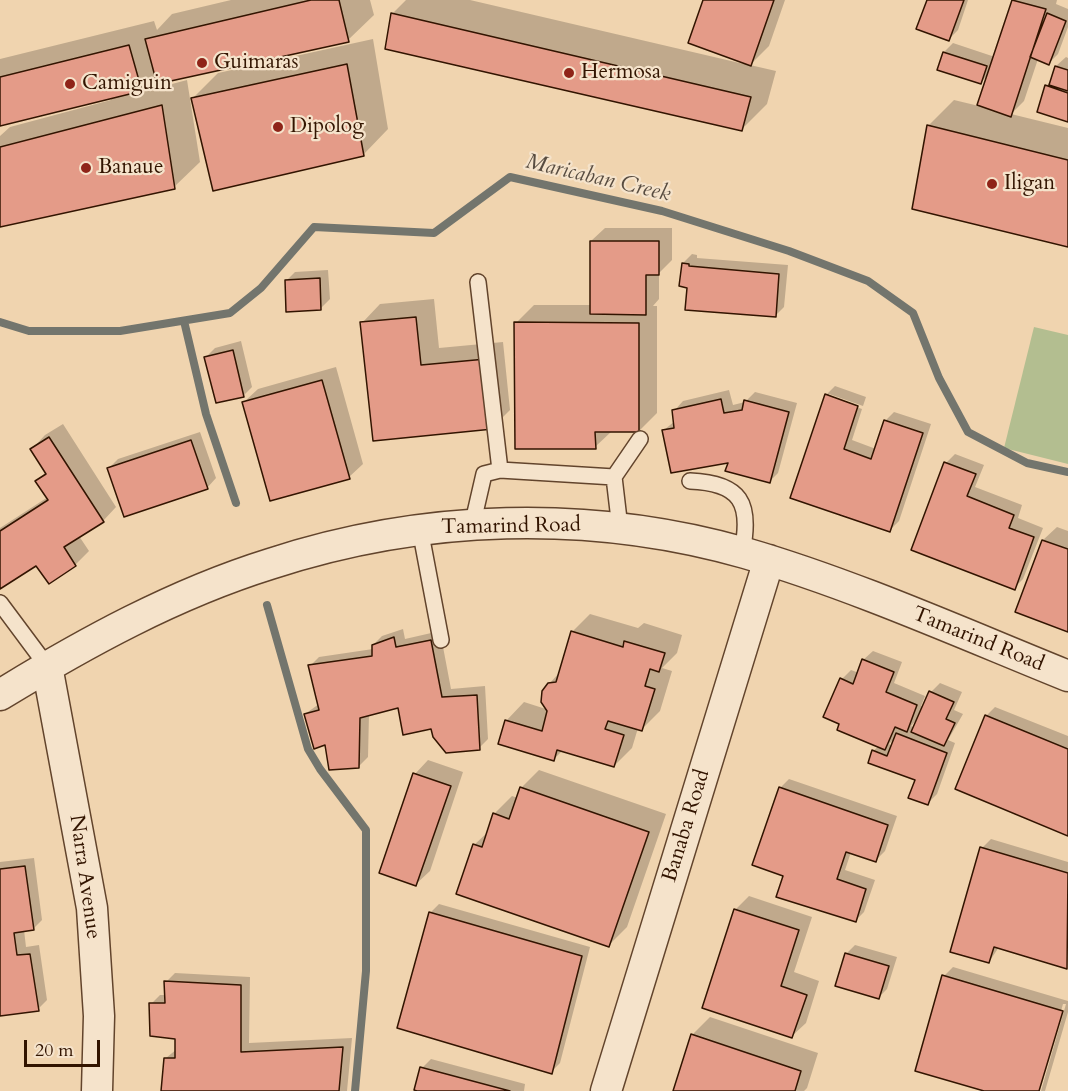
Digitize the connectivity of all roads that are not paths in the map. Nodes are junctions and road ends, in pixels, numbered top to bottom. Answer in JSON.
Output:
{"nodes":[{"id":1,"x":478,"y":282,"type":"dead end"},
{"id":2,"x":640,"y":439,"type":"dead end"},
{"id":3,"x":500,"y":470,"type":"junction"},
{"id":4,"x":614,"y":477,"type":"junction"},
{"id":5,"x":690,"y":481,"type":"dead end"},
{"id":6,"x":472,"y":526,"type":"junction"},
{"id":7,"x":620,"y":528,"type":"junction"},
{"id":8,"x":420,"y":529,"type":"junction"},
{"id":9,"x":755,"y":556,"type":"junction"},
{"id":10,"x":0,"y":603,"type":"edge"},
{"id":11,"x":441,"y":640,"type":"dead end"},
{"id":12,"x":47,"y":666,"type":"junction"},
{"id":13,"x":1068,"y":676,"type":"edge"},
{"id":14,"x":0,"y":695,"type":"edge"},
{"id":15,"x":97,"y":1091,"type":"edge"},
{"id":16,"x":606,"y":1091,"type":"edge"}],
"edges":[{"from":1,"to":3,"type":"lane"},
{"from":2,"to":4,"type":"lane"},
{"from":3,"to":4,"type":"lane"},
{"from":3,"to":6,"type":"lane"},
{"from":4,"to":7,"type":"lane"},
{"from":5,"to":9,"type":"lane"},
{"from":6,"to":7,"type":"street","name":"Tamarind Road"},
{"from":6,"to":8,"type":"street","name":"Tamarind Road"},
{"from":7,"to":9,"type":"street","name":"Tamarind Road"},
{"from":8,"to":11,"type":"lane"},
{"from":8,"to":12,"type":"street","name":"Tamarind Road"},
{"from":9,"to":13,"type":"street","name":"Tamarind Road"},
{"from":9,"to":16,"type":"street","name":"Banaba Road"},
{"from":10,"to":12,"type":"lane"},
{"from":12,"to":14,"type":"street","name":"Tamarind Road"},
{"from":12,"to":15,"type":"street","name":"Narra Avenue"}]}
